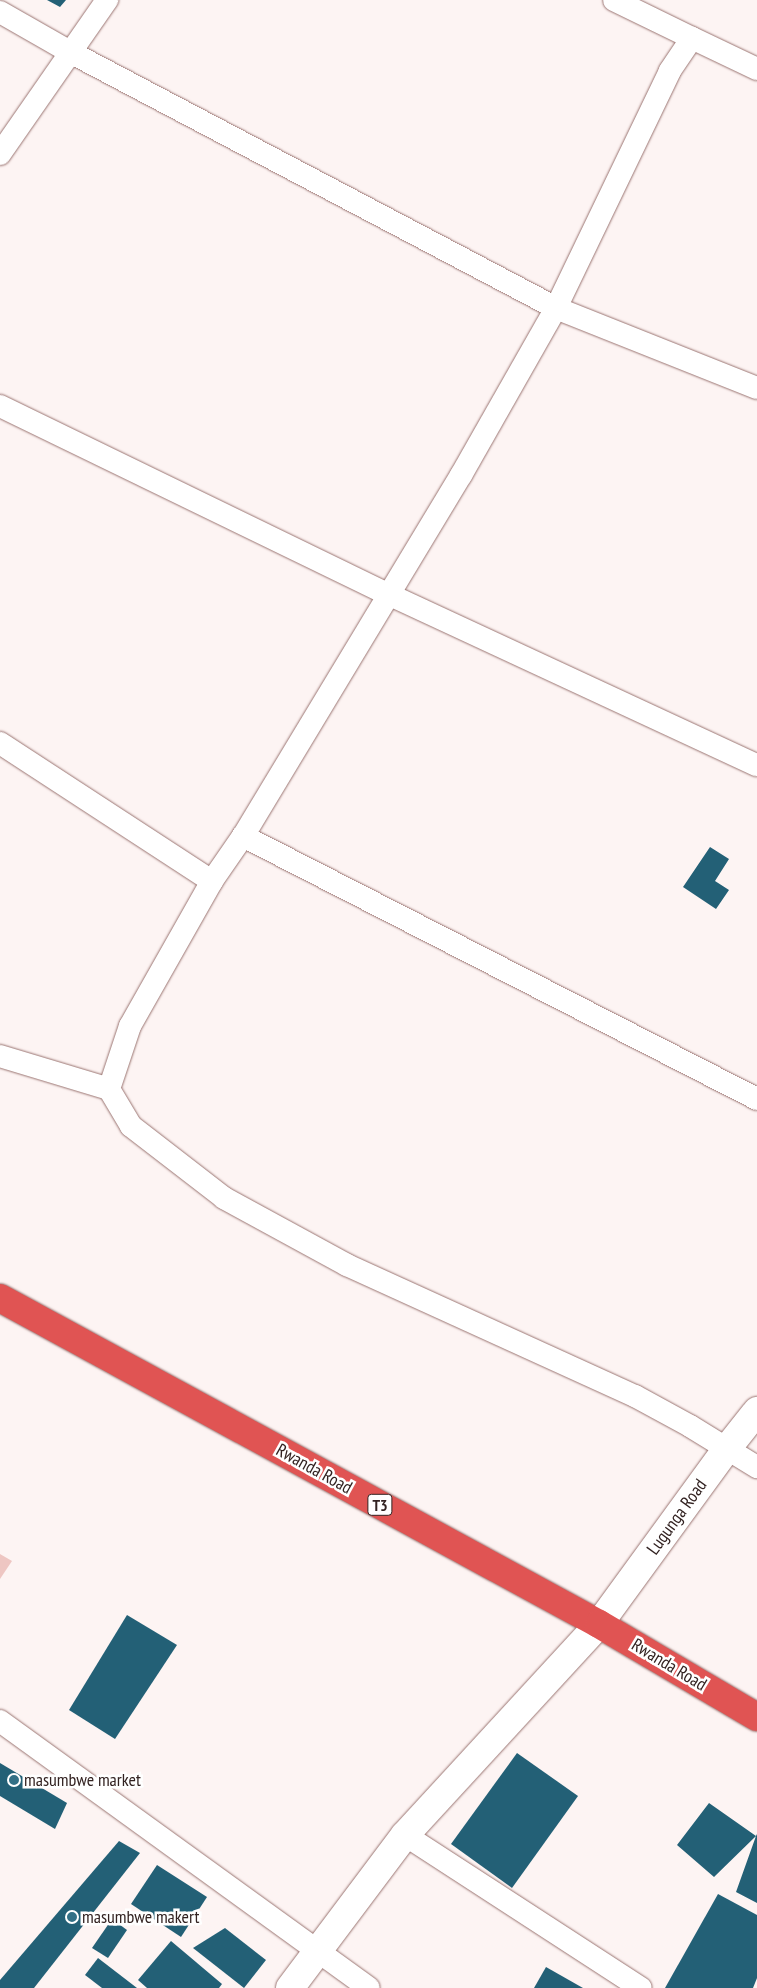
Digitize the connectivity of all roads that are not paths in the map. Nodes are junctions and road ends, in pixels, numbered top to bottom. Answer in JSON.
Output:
{"nodes":[{"id":1,"x":107,"y":0,"type":"edge"},
{"id":2,"x":614,"y":0,"type":"edge"},
{"id":3,"x":0,"y":12,"type":"edge"},
{"id":4,"x":692,"y":38,"type":"junction"},
{"id":5,"x":70,"y":52,"type":"junction"},
{"id":6,"x":757,"y":69,"type":"edge"},
{"id":7,"x":0,"y":154,"type":"edge"},
{"id":8,"x":556,"y":308,"type":"junction"},
{"id":9,"x":757,"y":388,"type":"edge"},
{"id":10,"x":0,"y":406,"type":"edge"},
{"id":11,"x":390,"y":595,"type":"junction"},
{"id":12,"x":0,"y":743,"type":"edge"},
{"id":13,"x":757,"y":765,"type":"edge"},
{"id":14,"x":243,"y":836,"type":"junction"},
{"id":15,"x":212,"y":881,"type":"junction"},
{"id":16,"x":0,"y":1056,"type":"edge"},
{"id":17,"x":109,"y":1089,"type":"junction"},
{"id":18,"x":757,"y":1099,"type":"edge"},
{"id":19,"x":0,"y":1298,"type":"edge"},
{"id":20,"x":757,"y":1411,"type":"edge"},
{"id":21,"x":726,"y":1450,"type":"junction"},
{"id":22,"x":757,"y":1467,"type":"edge"},
{"id":23,"x":599,"y":1624,"type":"junction"},
{"id":24,"x":757,"y":1717,"type":"edge"},
{"id":25,"x":0,"y":1721,"type":"edge"},
{"id":26,"x":405,"y":1835,"type":"junction"},
{"id":27,"x":318,"y":1953,"type":"junction"},
{"id":28,"x":290,"y":1988,"type":"edge"},
{"id":29,"x":369,"y":1988,"type":"edge"},
{"id":30,"x":641,"y":1988,"type":"edge"}],
"edges":[{"from":1,"to":5,"type":"street"},
{"from":2,"to":4,"type":"street"},
{"from":3,"to":5,"type":"street"},
{"from":4,"to":6,"type":"street"},
{"from":4,"to":8,"type":"street"},
{"from":5,"to":7,"type":"street"},
{"from":5,"to":8,"type":"street"},
{"from":8,"to":9,"type":"street"},
{"from":8,"to":11,"type":"street"},
{"from":10,"to":11,"type":"street"},
{"from":11,"to":13,"type":"street"},
{"from":11,"to":14,"type":"street"},
{"from":12,"to":15,"type":"street"},
{"from":14,"to":15,"type":"street"},
{"from":14,"to":18,"type":"street"},
{"from":15,"to":17,"type":"street"},
{"from":16,"to":17,"type":"street"},
{"from":17,"to":21,"type":"street"},
{"from":19,"to":23,"type":"highway","name":"Rwanda Road","number":"T3"},
{"from":20,"to":21,"type":"street","name":"Lugunga Road"},
{"from":21,"to":22,"type":"street"},
{"from":21,"to":23,"type":"street","name":"Lugunga Road"},
{"from":23,"to":24,"type":"highway","name":"Rwanda Road","number":"T3"},
{"from":23,"to":26,"type":"street","name":"Lugunga Road"},
{"from":25,"to":27,"type":"street"},
{"from":26,"to":27,"type":"street","name":"Lugunga Road"},
{"from":26,"to":30,"type":"street"},
{"from":27,"to":28,"type":"street","name":"Lugunga Road"},
{"from":27,"to":29,"type":"street"}]}
